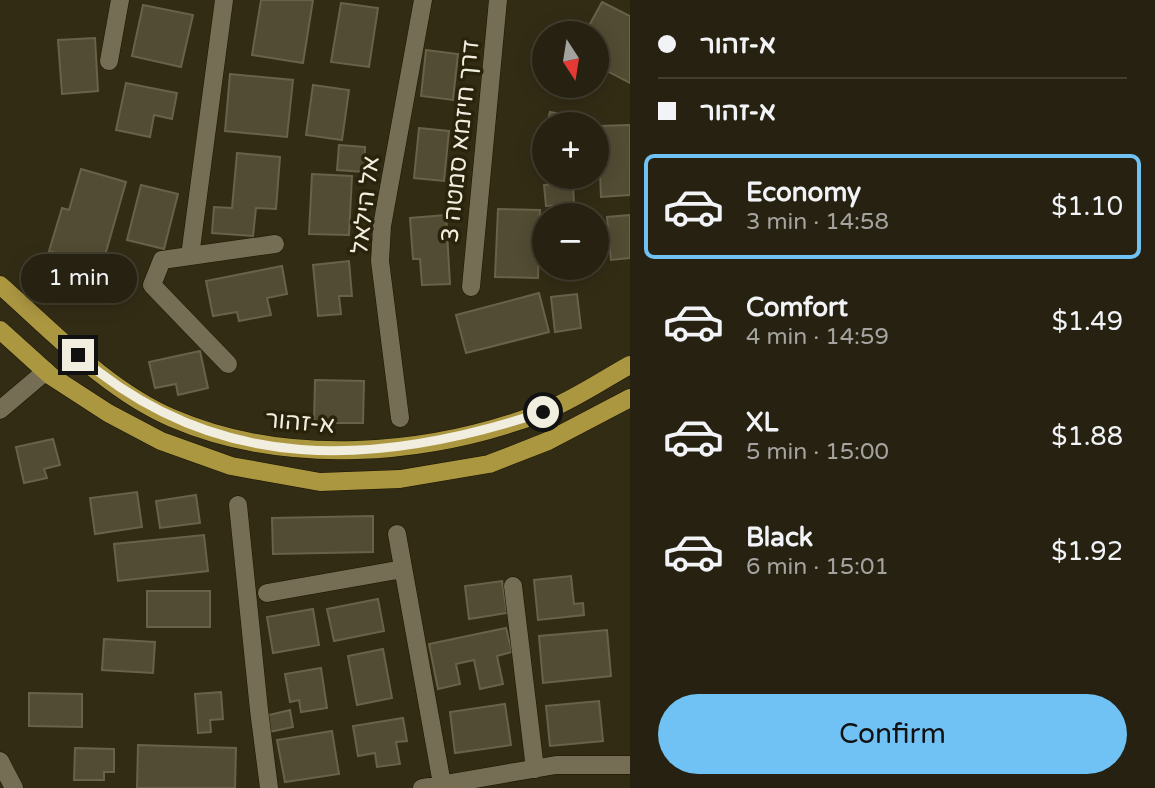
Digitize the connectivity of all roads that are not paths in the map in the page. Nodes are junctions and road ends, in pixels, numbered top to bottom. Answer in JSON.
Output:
{"nodes":[{"id":1,"x":120,"y":0,"type":"edge"},
{"id":2,"x":224,"y":0,"type":"edge"},
{"id":3,"x":423,"y":0,"type":"edge"},
{"id":4,"x":498,"y":0,"type":"edge"},
{"id":5,"x":109,"y":61,"type":"dead end"},
{"id":6,"x":275,"y":244,"type":"dead end"},
{"id":7,"x":190,"y":256,"type":"junction"},
{"id":8,"x":0,"y":285,"type":"edge"},
{"id":9,"x":471,"y":287,"type":"dead end"},
{"id":10,"x":0,"y":330,"type":"edge"},
{"id":11,"x":228,"y":364,"type":"dead end"},
{"id":12,"x":630,"y":365,"type":"edge"},
{"id":13,"x":46,"y":371,"type":"junction"},
{"id":14,"x":630,"y":398,"type":"edge"},
{"id":15,"x":0,"y":410,"type":"edge"},
{"id":16,"x":400,"y":418,"type":"dead end"},
{"id":17,"x":238,"y":505,"type":"dead end"},
{"id":18,"x":397,"y":534,"type":"dead end"},
{"id":19,"x":403,"y":569,"type":"junction"},
{"id":20,"x":513,"y":586,"type":"dead end"},
{"id":21,"x":267,"y":593,"type":"dead end"},
{"id":22,"x":0,"y":761,"type":"edge"},
{"id":23,"x":630,"y":765,"type":"edge"},
{"id":24,"x":535,"y":769,"type":"junction"},
{"id":25,"x":442,"y":784,"type":"junction"},
{"id":26,"x":14,"y":788,"type":"edge"},
{"id":27,"x":269,"y":788,"type":"edge"},
{"id":28,"x":422,"y":788,"type":"edge"}],
"edges":[{"from":1,"to":5,"type":"street"},
{"from":2,"to":7,"type":"street"},
{"from":3,"to":16,"type":"street","name":"אל הילאל"},
{"from":4,"to":9,"type":"street","name":"דרך חיזמא סמטה 3"},
{"from":6,"to":7,"type":"street"},
{"from":7,"to":11,"type":"street"},
{"from":8,"to":12,"type":"main road","name":"א-זהור"},
{"from":10,"to":13,"type":"main road"},
{"from":13,"to":14,"type":"main road"},
{"from":13,"to":15,"type":"street"},
{"from":17,"to":27,"type":"street"},
{"from":18,"to":19,"type":"street"},
{"from":19,"to":21,"type":"street"},
{"from":19,"to":25,"type":"street"},
{"from":20,"to":24,"type":"street"},
{"from":22,"to":26,"type":"street"},
{"from":23,"to":24,"type":"street"},
{"from":24,"to":25,"type":"street"},
{"from":25,"to":28,"type":"street"}]}
